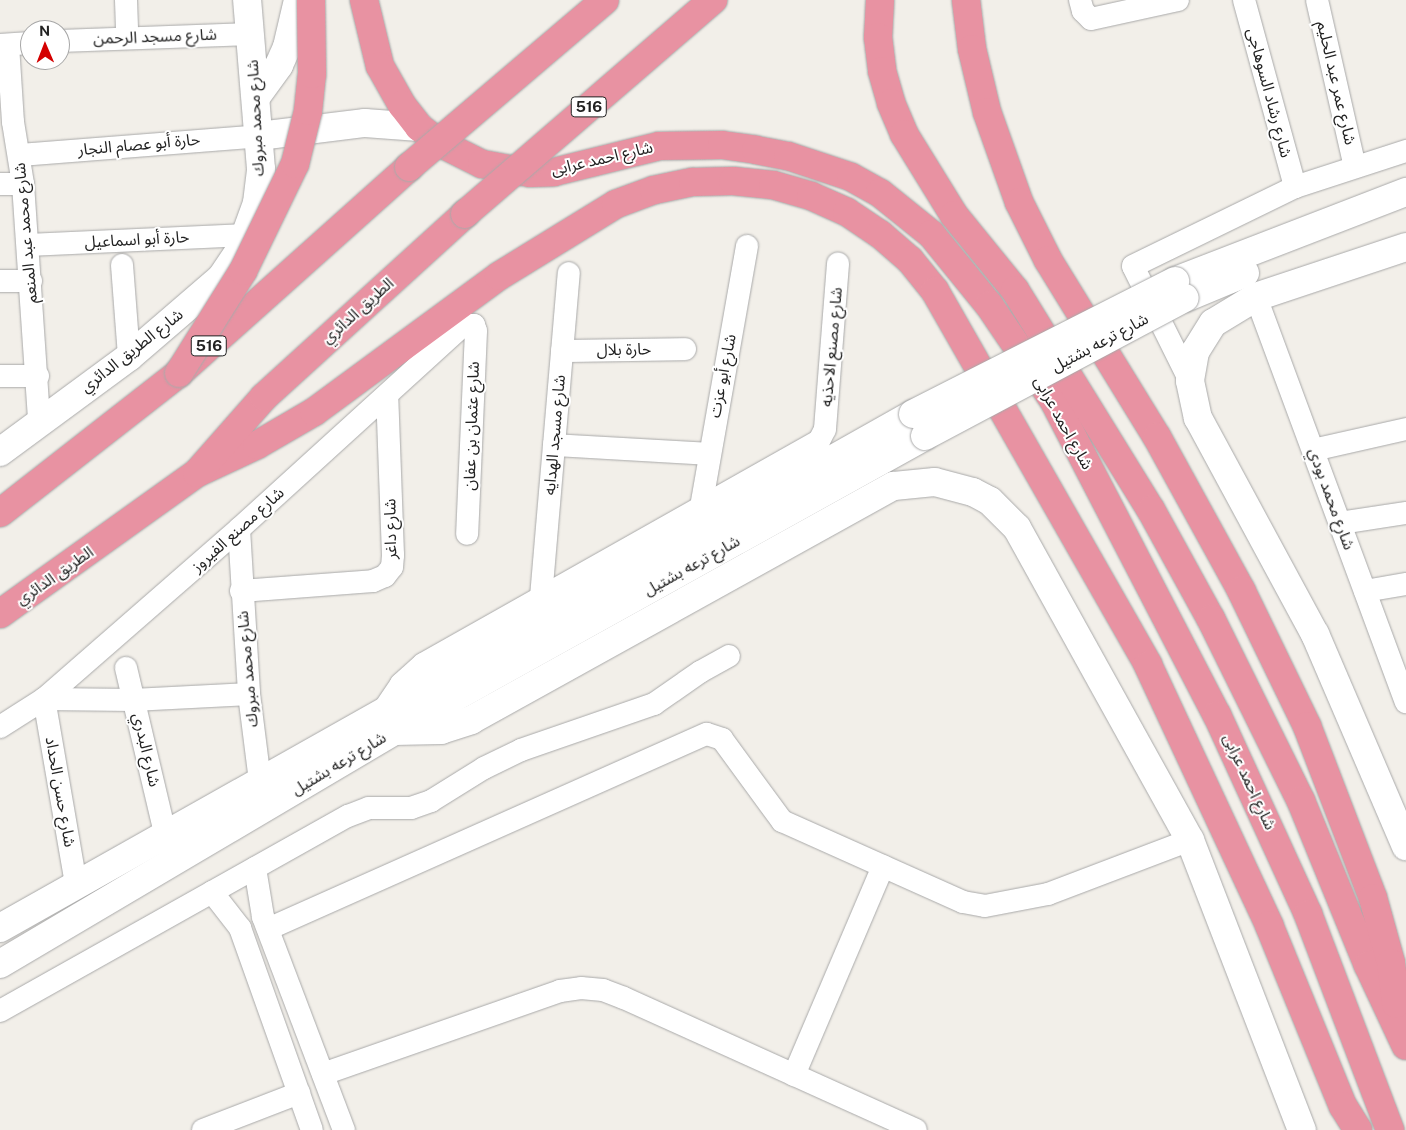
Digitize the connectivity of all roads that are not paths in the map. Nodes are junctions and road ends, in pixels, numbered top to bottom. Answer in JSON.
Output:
{"nodes":[{"id":1,"x":126,"y":0,"type":"edge"},
{"id":2,"x":247,"y":0,"type":"edge"},
{"id":3,"x":298,"y":0,"type":"edge"},
{"id":4,"x":311,"y":0,"type":"edge"},
{"id":5,"x":364,"y":0,"type":"edge"},
{"id":6,"x":605,"y":0,"type":"edge"},
{"id":7,"x":713,"y":0,"type":"edge"},
{"id":8,"x":880,"y":0,"type":"edge"},
{"id":9,"x":966,"y":0,"type":"edge"},
{"id":10,"x":1080,"y":0,"type":"edge"},
{"id":11,"x":1178,"y":0,"type":"edge"},
{"id":12,"x":1244,"y":0,"type":"edge"},
{"id":13,"x":1317,"y":0,"type":"edge"},
{"id":14,"x":251,"y":34,"type":"junction"},
{"id":15,"x":127,"y":36,"type":"junction"},
{"id":16,"x":70,"y":40,"type":"edge"},
{"id":17,"x":20,"y":44,"type":"edge"},
{"id":18,"x":4,"y":45,"type":"edge"},
{"id":19,"x":256,"y":97,"type":"junction"},
{"id":20,"x":419,"y":127,"type":"junction"},
{"id":21,"x":259,"y":136,"type":"junction"},
{"id":22,"x":1406,"y":151,"type":"edge"},
{"id":23,"x":20,"y":155,"type":"junction"},
{"id":24,"x":1355,"y":167,"type":"junction"},
{"id":25,"x":0,"y":184,"type":"edge"},
{"id":26,"x":23,"y":184,"type":"junction"},
{"id":27,"x":1295,"y":187,"type":"junction"},
{"id":28,"x":1406,"y":192,"type":"edge"},
{"id":29,"x":1406,"y":211,"type":"edge"},
{"id":30,"x":247,"y":235,"type":"junction"},
{"id":31,"x":28,"y":245,"type":"junction"},
{"id":32,"x":747,"y":246,"type":"dead end"},
{"id":33,"x":1406,"y":247,"type":"edge"},
{"id":34,"x":838,"y":264,"type":"dead end"},
{"id":35,"x":122,"y":265,"type":"dead end"},
{"id":36,"x":569,"y":273,"type":"dead end"},
{"id":37,"x":31,"y":281,"type":"junction"},
{"id":38,"x":0,"y":282,"type":"edge"},
{"id":39,"x":1180,"y":290,"type":"junction"},
{"id":40,"x":1256,"y":297,"type":"junction"},
{"id":41,"x":468,"y":325,"type":"joint"},
{"id":42,"x":685,"y":349,"type":"dead end"},
{"id":43,"x":562,"y":351,"type":"junction"},
{"id":44,"x":129,"y":357,"type":"junction"},
{"id":45,"x":179,"y":373,"type":"junction"},
{"id":46,"x":0,"y":376,"type":"edge"},
{"id":47,"x":38,"y":376,"type":"junction"},
{"id":48,"x":1190,"y":381,"type":"junction"},
{"id":49,"x":388,"y":394,"type":"junction"},
{"id":50,"x":39,"y":421,"type":"junction"},
{"id":51,"x":825,"y":429,"type":"joint"},
{"id":52,"x":1406,"y":429,"type":"edge"},
{"id":53,"x":554,"y":445,"type":"junction"},
{"id":54,"x":1313,"y":450,"type":"junction"},
{"id":55,"x":0,"y":452,"type":"edge"},
{"id":56,"x":709,"y":454,"type":"junction"},
{"id":57,"x":198,"y":473,"type":"junction"},
{"id":58,"x":701,"y":506,"type":"junction"},
{"id":59,"x":0,"y":513,"type":"edge"},
{"id":60,"x":1406,"y":513,"type":"edge"},
{"id":61,"x":1340,"y":523,"type":"junction"},
{"id":62,"x":239,"y":529,"type":"junction"},
{"id":63,"x":467,"y":534,"type":"dead end"},
{"id":64,"x":1406,"y":584,"type":"edge"},
{"id":65,"x":241,"y":591,"type":"junction"},
{"id":66,"x":1365,"y":591,"type":"junction"},
{"id":67,"x":541,"y":597,"type":"junction"},
{"id":68,"x":0,"y":614,"type":"edge"},
{"id":69,"x":729,"y":656,"type":"dead end"},
{"id":70,"x":126,"y":668,"type":"dead end"},
{"id":71,"x":1404,"y":689,"type":"edge"},
{"id":72,"x":249,"y":694,"type":"junction"},
{"id":73,"x":44,"y":699,"type":"junction"},
{"id":74,"x":134,"y":700,"type":"junction"},
{"id":75,"x":390,"y":720,"type":"junction"},
{"id":76,"x":0,"y":727,"type":"edge"},
{"id":77,"x":260,"y":780,"type":"junction"},
{"id":78,"x":263,"y":808,"type":"junction"},
{"id":79,"x":165,"y":834,"type":"junction"},
{"id":80,"x":1190,"y":840,"type":"junction"},
{"id":81,"x":1406,"y":846,"type":"edge"},
{"id":82,"x":883,"y":866,"type":"junction"},
{"id":83,"x":255,"y":868,"type":"junction"},
{"id":84,"x":76,"y":884,"type":"junction"},
{"id":85,"x":212,"y":892,"type":"junction"},
{"id":86,"x":0,"y":926,"type":"edge"},
{"id":87,"x":268,"y":929,"type":"junction"},
{"id":88,"x":0,"y":964,"type":"edge"},
{"id":89,"x":0,"y":1011,"type":"edge"},
{"id":90,"x":1403,"y":1038,"type":"edge"},
{"id":91,"x":323,"y":1074,"type":"junction"},
{"id":92,"x":794,"y":1075,"type":"junction"},
{"id":93,"x":299,"y":1093,"type":"junction"},
{"id":94,"x":203,"y":1130,"type":"edge"},
{"id":95,"x":312,"y":1130,"type":"edge"},
{"id":96,"x":344,"y":1130,"type":"edge"},
{"id":97,"x":916,"y":1130,"type":"edge"},
{"id":98,"x":1302,"y":1130,"type":"edge"},
{"id":99,"x":1358,"y":1130,"type":"edge"},
{"id":100,"x":1390,"y":1130,"type":"edge"}],
"edges":[{"from":1,"to":15,"type":"street"},
{"from":2,"to":14,"type":"street","name":"شارع محمد مبروك"},
{"from":3,"to":19,"type":"street"},
{"from":4,"to":45,"type":"highway","bridge":true},
{"from":5,"to":20,"type":"highway","name":"شارع احمد عرابى"},
{"from":6,"to":45,"type":"highway","number":"516","bridge":true},
{"from":7,"to":57,"type":"highway","name":"الطريق الدائري","number":"516","bridge":true},
{"from":8,"to":90,"type":"highway","name":"شارع احمد عرابى"},
{"from":9,"to":90,"type":"highway"},
{"from":10,"to":11,"type":"street"},
{"from":12,"to":27,"type":"street","name":"شارع رشاد السوهاجى"},
{"from":13,"to":24,"type":"street","name":"شارع عمر عبد الحليم"},
{"from":14,"to":15,"type":"street","name":"شارع مسجد الرحمن"},
{"from":14,"to":19,"type":"street","name":"شارع محمد مبروك"},
{"from":15,"to":16,"type":"street","name":"شارع مسجد الرحمن"},
{"from":17,"to":18,"type":"street"},
{"from":18,"to":23,"type":"street","name":"شارع محمد عبد المنعم"},
{"from":19,"to":21,"type":"street","name":"شارع محمد مبروك"},
{"from":20,"to":21,"type":"street"},
{"from":20,"to":100,"type":"highway","name":"شارع احمد عرابى"},
{"from":21,"to":23,"type":"street","name":"حارة أبو عصام النجار"},
{"from":21,"to":30,"type":"street","name":"شارع محمد مبروك"},
{"from":22,"to":24,"type":"street"},
{"from":23,"to":26,"type":"street","name":"شارع محمد عبد المنعم"},
{"from":24,"to":27,"type":"street"},
{"from":25,"to":26,"type":"street"},
{"from":26,"to":31,"type":"street","name":"شارع محمد عبد المنعم"},
{"from":27,"to":48,"type":"street"},
{"from":28,"to":39,"type":"street","name":"شارع ترعه بشتيل"},
{"from":29,"to":39,"type":"street","name":"شارع ترعه بشتيل"},
{"from":30,"to":31,"type":"street","name":"حارة أبو اسماعيل"},
{"from":30,"to":44,"type":"street","name":"شارع الطريق الدائري"},
{"from":31,"to":37,"type":"street","name":"شارع محمد عبد المنعم"},
{"from":32,"to":56,"type":"street","name":"شارع أبو عزت"},
{"from":33,"to":40,"type":"street"},
{"from":34,"to":51,"type":"street","name":"شارع مصنع الاحذيه"},
{"from":35,"to":44,"type":"street"},
{"from":36,"to":43,"type":"street","name":"شارع مسجد الهدايه"},
{"from":37,"to":38,"type":"street"},
{"from":37,"to":47,"type":"street","name":"شارع محمد عبد المنعم"},
{"from":39,"to":75,"type":"street","name":"شارع ترعه بشتيل","bridge":true},
{"from":40,"to":48,"type":"street"},
{"from":40,"to":54,"type":"street","name":"شارع محمد بودي"},
{"from":41,"to":49,"type":"street","name":"شارع مصنع الفيروز"},
{"from":41,"to":63,"type":"street","name":"شارع عثمان بن عفان"},
{"from":42,"to":43,"type":"street","name":"حارة بلال"},
{"from":43,"to":53,"type":"street","name":"شارع مسجد الهدايه"},
{"from":44,"to":50,"type":"street","name":"شارع الطريق الدائري"},
{"from":45,"to":59,"type":"highway","number":"516"},
{"from":46,"to":47,"type":"street"},
{"from":47,"to":50,"type":"street","name":"شارع محمد عبد المنعم"},
{"from":48,"to":81,"type":"street"},
{"from":49,"to":62,"type":"street","name":"شارع مصنع الفيروز"},
{"from":49,"to":65,"type":"street","name":"شارع داغر"},
{"from":50,"to":55,"type":"street","name":"شارع الطريق الدائري"},
{"from":51,"to":58,"type":"street","name":"شارع ترعه بشتيل"},
{"from":52,"to":54,"type":"street"},
{"from":53,"to":56,"type":"street"},
{"from":53,"to":67,"type":"street","name":"شارع مسجد الهدايه"},
{"from":54,"to":61,"type":"street","name":"شارع محمد بودي"},
{"from":56,"to":58,"type":"street","name":"شارع أبو عزت"},
{"from":57,"to":68,"type":"highway","name":"الطريق الدائري","number":"516"},
{"from":57,"to":99,"type":"highway"},
{"from":58,"to":67,"type":"street","name":"شارع ترعه بشتيل"},
{"from":60,"to":61,"type":"street"},
{"from":61,"to":66,"type":"street","name":"شارع محمد بودي"},
{"from":62,"to":65,"type":"street","name":"شارع محمد مبروك"},
{"from":62,"to":73,"type":"street","name":"شارع مصنع الفيروز"},
{"from":64,"to":66,"type":"street"},
{"from":65,"to":72,"type":"street","name":"شارع محمد مبروك"},
{"from":66,"to":71,"type":"street","name":"شارع محمد بودي"},
{"from":67,"to":75,"type":"street","name":"شارع ترعه بشتيل"},
{"from":69,"to":83,"type":"street"},
{"from":70,"to":74,"type":"street","name":"شارع البدري"},
{"from":72,"to":74,"type":"street"},
{"from":72,"to":77,"type":"street","name":"شارع محمد مبروك"},
{"from":73,"to":74,"type":"street"},
{"from":73,"to":76,"type":"street","name":"شارع مصنع الفيروز"},
{"from":73,"to":84,"type":"street","name":"شارع حسن الحداد"},
{"from":74,"to":79,"type":"street","name":"شارع البدري"},
{"from":75,"to":77,"type":"street","name":"شارع ترعه بشتيل"},
{"from":75,"to":78,"type":"street","name":"شارع ترعه بشتيل"},
{"from":75,"to":80,"type":"street"},
{"from":77,"to":78,"type":"street","name":"شارع محمد مبروك"},
{"from":77,"to":79,"type":"street","name":"شارع ترعه بشتيل"},
{"from":78,"to":88,"type":"street","name":"شارع ترعه بشتيل"},
{"from":79,"to":84,"type":"street","name":"شارع ترعه بشتيل"},
{"from":80,"to":82,"type":"street"},
{"from":80,"to":98,"type":"street"},
{"from":82,"to":87,"type":"street"},
{"from":82,"to":92,"type":"street"},
{"from":83,"to":85,"type":"street"},
{"from":83,"to":87,"type":"street"},
{"from":84,"to":86,"type":"street","name":"شارع ترعه بشتيل"},
{"from":85,"to":89,"type":"street"},
{"from":85,"to":93,"type":"street"},
{"from":87,"to":91,"type":"street"},
{"from":91,"to":92,"type":"street"},
{"from":91,"to":96,"type":"street"},
{"from":92,"to":97,"type":"street"},
{"from":93,"to":94,"type":"street"},
{"from":93,"to":95,"type":"street"}]}
